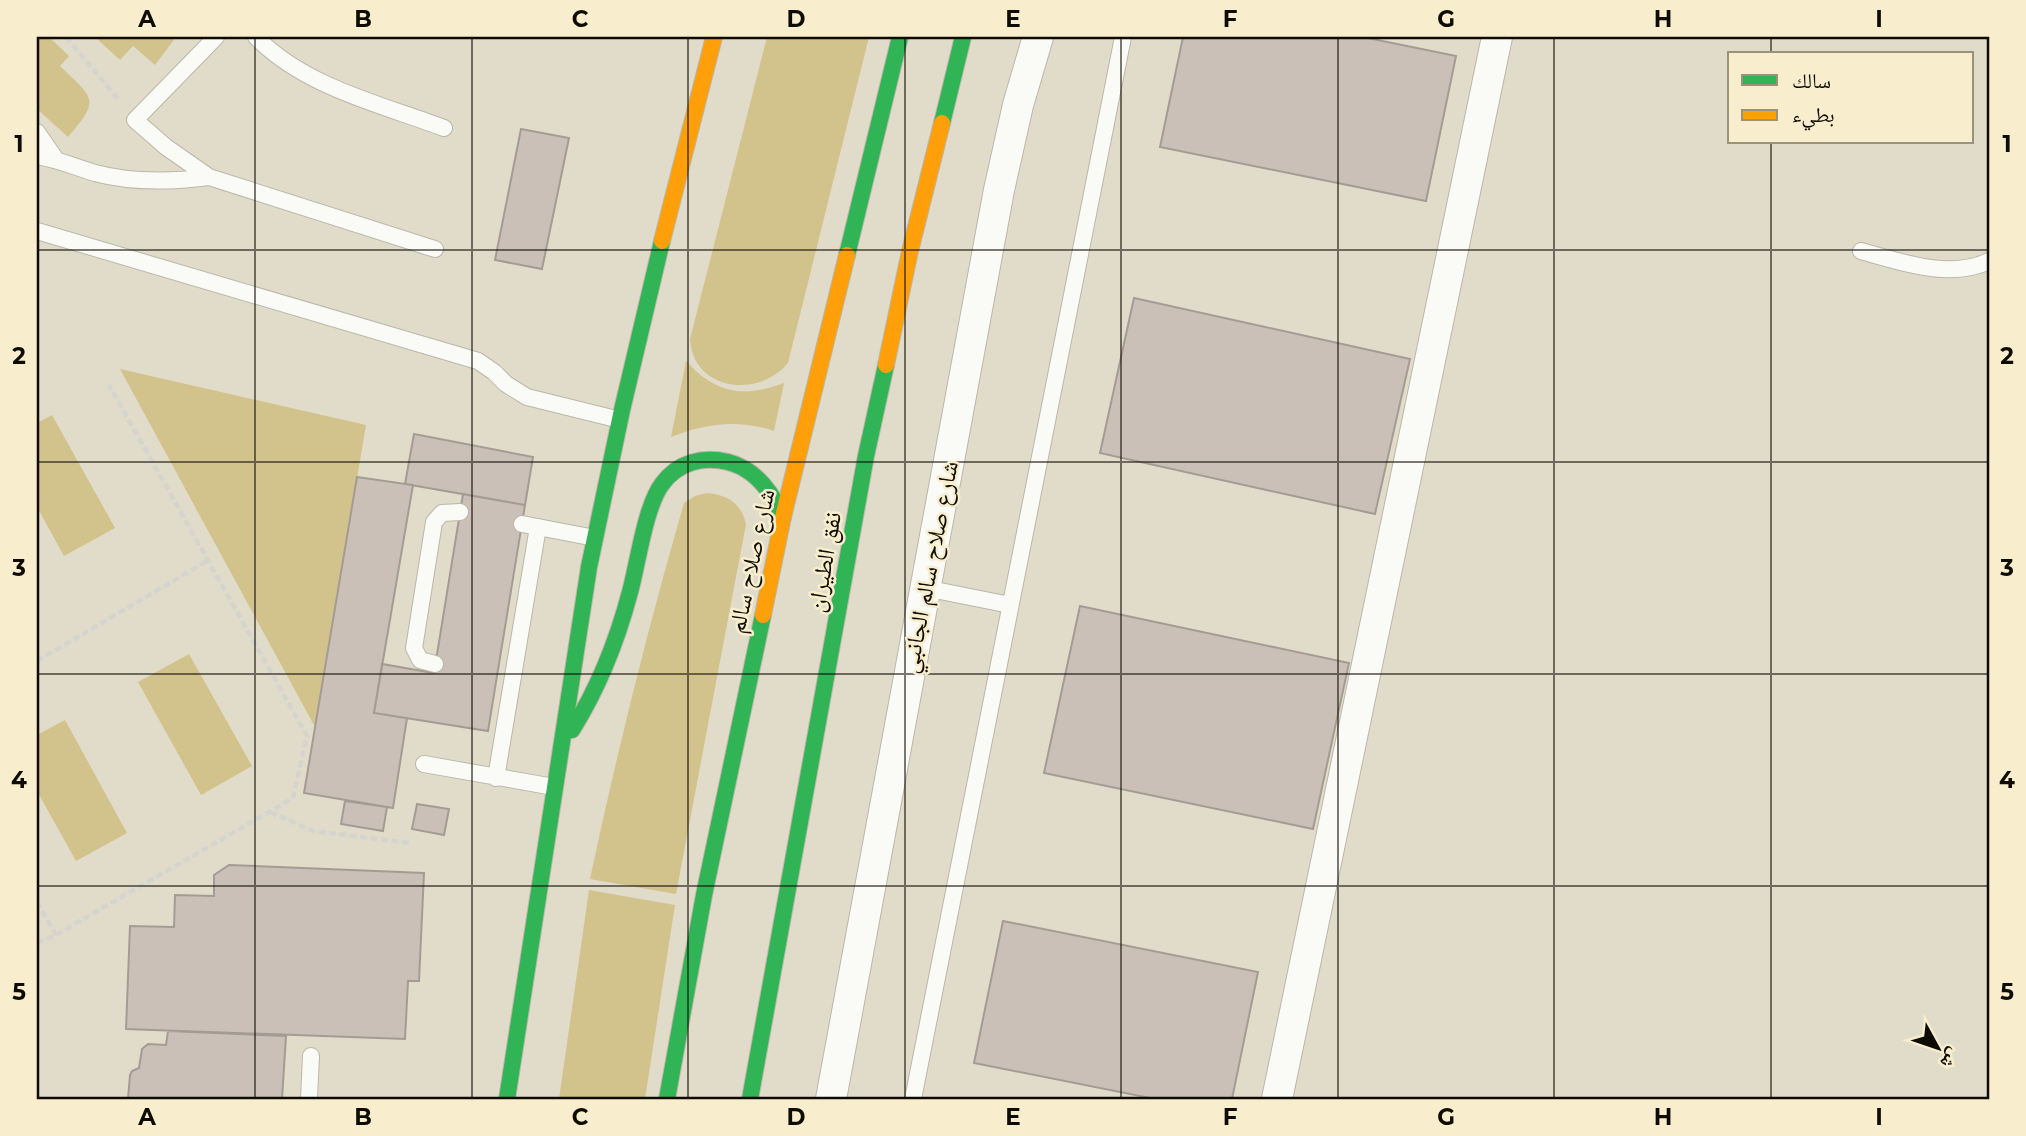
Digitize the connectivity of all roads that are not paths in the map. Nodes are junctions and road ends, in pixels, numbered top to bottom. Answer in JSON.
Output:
{"nodes":[{"id":1,"x":216,"y":37,"type":"edge"},
{"id":2,"x":256,"y":37,"type":"edge"},
{"id":3,"x":714,"y":37,"type":"edge"},
{"id":4,"x":900,"y":37,"type":"edge"},
{"id":5,"x":963,"y":37,"type":"edge"},
{"id":6,"x":1038,"y":37,"type":"edge"},
{"id":7,"x":1123,"y":37,"type":"edge"},
{"id":8,"x":1497,"y":37,"type":"edge"},
{"id":9,"x":444,"y":128,"type":"dead end"},
{"id":10,"x":37,"y":132,"type":"edge"},
{"id":11,"x":37,"y":156,"type":"edge"},
{"id":12,"x":55,"y":158,"type":"junction"},
{"id":13,"x":209,"y":177,"type":"junction"},
{"id":14,"x":37,"y":231,"type":"edge"},
{"id":15,"x":435,"y":249,"type":"dead end"},
{"id":16,"x":1861,"y":251,"type":"dead end"},
{"id":17,"x":1989,"y":261,"type":"edge"},
{"id":18,"x":620,"y":420,"type":"junction"},
{"id":19,"x":460,"y":512,"type":"dead end"},
{"id":20,"x":783,"y":517,"type":"junction"},
{"id":21,"x":595,"y":538,"type":"junction"},
{"id":22,"x":925,"y":587,"type":"junction"},
{"id":23,"x":1010,"y":605,"type":"junction"},
{"id":24,"x":435,"y":664,"type":"dead end"},
{"id":25,"x":563,"y":743,"type":"junction"},
{"id":26,"x":424,"y":764,"type":"dead end"},
{"id":27,"x":496,"y":778,"type":"junction"},
{"id":28,"x":554,"y":787,"type":"junction"},
{"id":29,"x":311,"y":1056,"type":"dead end"},
{"id":30,"x":309,"y":1099,"type":"edge"},
{"id":31,"x":507,"y":1099,"type":"edge"},
{"id":32,"x":667,"y":1099,"type":"edge"},
{"id":33,"x":750,"y":1099,"type":"edge"},
{"id":34,"x":831,"y":1099,"type":"edge"},
{"id":35,"x":913,"y":1099,"type":"edge"},
{"id":36,"x":1277,"y":1099,"type":"edge"}],
"edges":[{"from":1,"to":13,"type":"lane"},
{"from":2,"to":9,"type":"lane"},
{"from":3,"to":18,"type":"main road"},
{"from":4,"to":20,"type":"main road","name":"شارع صلاح سالم"},
{"from":5,"to":33,"type":"main road","name":"نفق الطيران"},
{"from":6,"to":22,"type":"street","name":"شارع صلاح سالم الجانبي"},
{"from":7,"to":23,"type":"lane"},
{"from":8,"to":36,"type":"street"},
{"from":10,"to":12,"type":"lane"},
{"from":11,"to":12,"type":"lane"},
{"from":12,"to":13,"type":"lane"},
{"from":13,"to":15,"type":"lane"},
{"from":14,"to":18,"type":"lane"},
{"from":16,"to":17,"type":"lane"},
{"from":18,"to":21,"type":"main road"},
{"from":19,"to":24,"type":"lane"},
{"from":20,"to":25,"type":"main road"},
{"from":20,"to":32,"type":"main road","name":"شارع صلاح سالم"},
{"from":21,"to":25,"type":"main road"},
{"from":21,"to":27,"type":"lane"},
{"from":22,"to":23,"type":"lane"},
{"from":22,"to":34,"type":"street","name":"شارع صلاح سالم الجانبي"},
{"from":23,"to":35,"type":"lane"},
{"from":25,"to":28,"type":"main road"},
{"from":26,"to":27,"type":"lane"},
{"from":27,"to":28,"type":"lane"},
{"from":28,"to":31,"type":"main road"},
{"from":29,"to":30,"type":"lane"}]}
